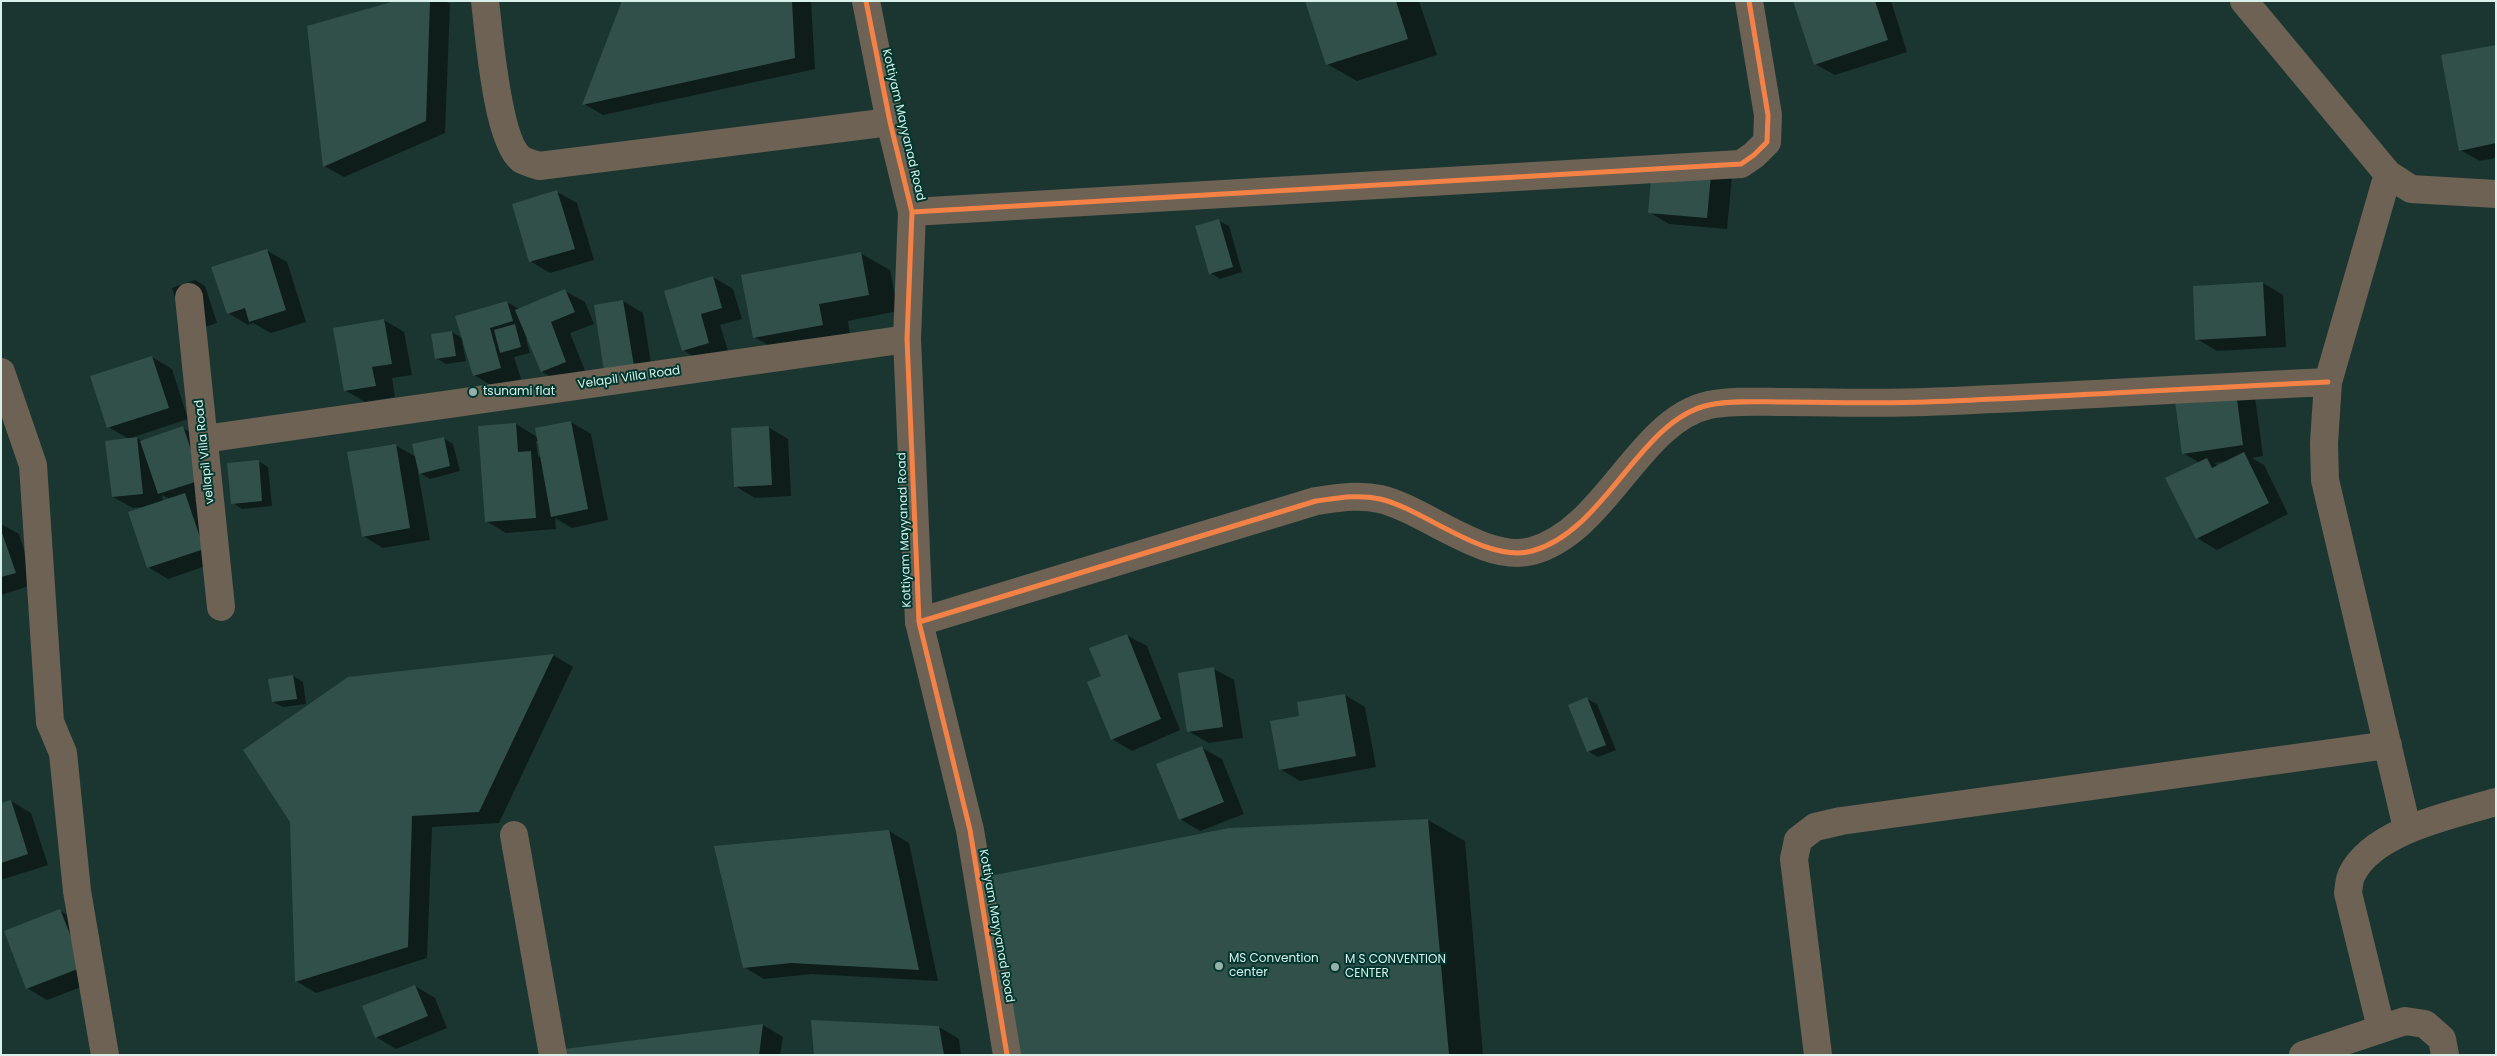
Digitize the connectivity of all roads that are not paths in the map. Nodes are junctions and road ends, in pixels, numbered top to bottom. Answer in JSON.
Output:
{"nodes":[{"id":1,"x":485,"y":1,"type":"edge"},
{"id":2,"x":866,"y":1,"type":"edge"},
{"id":3,"x":1749,"y":1,"type":"edge"},
{"id":4,"x":2244,"y":1,"type":"edge"},
{"id":5,"x":890,"y":122,"type":"junction"},
{"id":6,"x":2388,"y":174,"type":"junction"},
{"id":7,"x":2496,"y":194,"type":"edge"},
{"id":8,"x":912,"y":212,"type":"junction"},
{"id":9,"x":189,"y":297,"type":"dead end"},
{"id":10,"x":907,"y":339,"type":"junction"},
{"id":11,"x":1,"y":372,"type":"edge"},
{"id":12,"x":2328,"y":382,"type":"junction"},
{"id":13,"x":204,"y":439,"type":"junction"},
{"id":14,"x":221,"y":607,"type":"dead end"},
{"id":15,"x":919,"y":622,"type":"junction"},
{"id":16,"x":2388,"y":744,"type":"junction"},
{"id":17,"x":2496,"y":802,"type":"edge"},
{"id":18,"x":2407,"y":828,"type":"junction"},
{"id":19,"x":514,"y":835,"type":"dead end"},
{"id":20,"x":2381,"y":1028,"type":"junction"},
{"id":21,"x":104,"y":1055,"type":"edge"},
{"id":22,"x":553,"y":1055,"type":"edge"},
{"id":23,"x":1007,"y":1055,"type":"edge"},
{"id":24,"x":1818,"y":1055,"type":"edge"},
{"id":25,"x":2303,"y":1055,"type":"edge"},
{"id":26,"x":2445,"y":1055,"type":"edge"}],
"edges":[{"from":1,"to":5,"type":"street"},
{"from":2,"to":5,"type":"street","name":"Kottiyam Mayyanad Road"},
{"from":3,"to":8,"type":"street"},
{"from":4,"to":6,"type":"street"},
{"from":5,"to":8,"type":"street","name":"Kottiyam Mayyanad Road"},
{"from":6,"to":7,"type":"street"},
{"from":6,"to":12,"type":"street"},
{"from":8,"to":10,"type":"street","name":"Kottiyam Mayyanad Road"},
{"from":9,"to":13,"type":"street","name":"vellapil Villa Road"},
{"from":10,"to":13,"type":"street","name":"Velapil Villa Road"},
{"from":10,"to":15,"type":"street","name":"Kottiyam Mayyanad Road"},
{"from":11,"to":21,"type":"street"},
{"from":12,"to":15,"type":"street"},
{"from":12,"to":16,"type":"street"},
{"from":13,"to":14,"type":"street","name":"vellapil Villa Road"},
{"from":15,"to":23,"type":"street","name":"Kottiyam Mayyanad Road"},
{"from":16,"to":18,"type":"street"},
{"from":16,"to":24,"type":"street"},
{"from":17,"to":18,"type":"street"},
{"from":18,"to":20,"type":"street"},
{"from":19,"to":22,"type":"street"},
{"from":20,"to":25,"type":"street"},
{"from":20,"to":26,"type":"street"}]}
